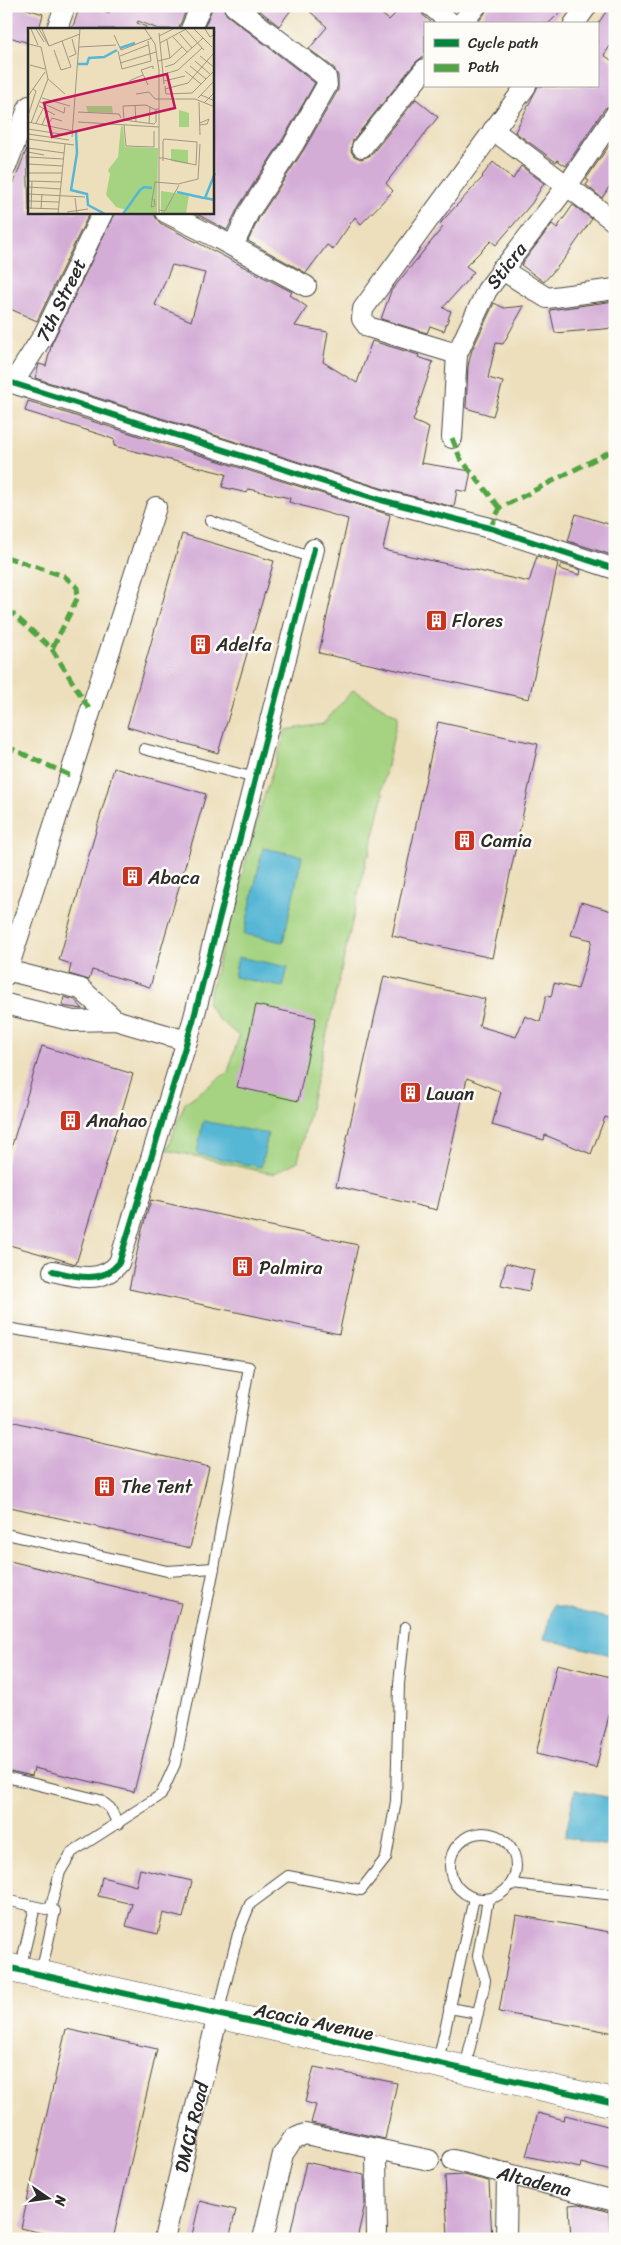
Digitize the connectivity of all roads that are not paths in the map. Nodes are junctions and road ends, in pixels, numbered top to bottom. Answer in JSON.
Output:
{"nodes":[{"id":1,"x":65,"y":6,"type":"edge"},
{"id":2,"x":202,"y":6,"type":"edge"},
{"id":3,"x":234,"y":6,"type":"edge"},
{"id":4,"x":431,"y":6,"type":"edge"},
{"id":5,"x":476,"y":6,"type":"edge"},
{"id":6,"x":587,"y":6,"type":"edge"},
{"id":7,"x":450,"y":22,"type":"edge"},
{"id":8,"x":463,"y":22,"type":"edge"},
{"id":9,"x":575,"y":22,"type":"edge"},
{"id":10,"x":57,"y":28,"type":"edge"},
{"id":11,"x":191,"y":28,"type":"edge"},
{"id":12,"x":424,"y":69,"type":"edge"},
{"id":13,"x":524,"y":88,"type":"edge"},
{"id":14,"x":28,"y":109,"type":"edge"},
{"id":15,"x":615,"y":115,"type":"edge"},
{"id":16,"x":493,"y":130,"type":"junction"},
{"id":17,"x":362,"y":147,"type":"dead end"},
{"id":18,"x":6,"y":168,"type":"edge"},
{"id":19,"x":568,"y":186,"type":"junction"},
{"id":20,"x":102,"y":214,"type":"edge"},
{"id":21,"x":169,"y":214,"type":"edge"},
{"id":22,"x":615,"y":222,"type":"edge"},
{"id":23,"x":233,"y":246,"type":"junction"},
{"id":24,"x":501,"y":269,"type":"junction"},
{"id":25,"x":306,"y":286,"type":"dead end"},
{"id":26,"x":615,"y":289,"type":"edge"},
{"id":27,"x":457,"y":354,"type":"junction"},
{"id":28,"x":10,"y":382,"type":"edge"},
{"id":29,"x":452,"y":438,"type":"dead end"},
{"id":30,"x":156,"y":506,"type":"dead end"},
{"id":31,"x":210,"y":520,"type":"dead end"},
{"id":32,"x":313,"y":553,"type":"joint"},
{"id":33,"x":615,"y":569,"type":"edge"},
{"id":34,"x":144,"y":749,"type":"dead end"},
{"id":35,"x":255,"y":778,"type":"junction"},
{"id":36,"x":7,"y":972,"type":"edge"},
{"id":37,"x":6,"y":1004,"type":"edge"},
{"id":38,"x":115,"y":1020,"type":"junction"},
{"id":39,"x":187,"y":1041,"type":"junction"},
{"id":40,"x":54,"y":1271,"type":"dead end"},
{"id":41,"x":6,"y":1328,"type":"edge"},
{"id":42,"x":6,"y":1534,"type":"edge"},
{"id":43,"x":214,"y":1568,"type":"junction"},
{"id":44,"x":406,"y":1627,"type":"dead end"},
{"id":45,"x":6,"y":1777,"type":"edge"},
{"id":46,"x":118,"y":1824,"type":"junction"},
{"id":47,"x":511,"y":1884,"type":"junction"},
{"id":48,"x":615,"y":1895,"type":"edge"},
{"id":49,"x":474,"y":1898,"type":"junction"},
{"id":50,"x":488,"y":1899,"type":"junction"},
{"id":51,"x":6,"y":1900,"type":"edge"},
{"id":52,"x":35,"y":1907,"type":"junction"},
{"id":53,"x":53,"y":1910,"type":"junction"},
{"id":54,"x":22,"y":1971,"type":"edge"},
{"id":55,"x":450,"y":2008,"type":"junction"},
{"id":56,"x":478,"y":2013,"type":"junction"},
{"id":57,"x":218,"y":2015,"type":"junction"},
{"id":58,"x":437,"y":2064,"type":"junction"},
{"id":59,"x":465,"y":2069,"type":"junction"},
{"id":60,"x":615,"y":2104,"type":"edge"},
{"id":61,"x":376,"y":2150,"type":"junction"},
{"id":62,"x":429,"y":2160,"type":"dead end"},
{"id":63,"x":453,"y":2160,"type":"dead end"},
{"id":64,"x":507,"y":2173,"type":"junction"},
{"id":65,"x":615,"y":2201,"type":"edge"},
{"id":66,"x":164,"y":2239,"type":"edge"},
{"id":67,"x":263,"y":2239,"type":"edge"},
{"id":68,"x":377,"y":2239,"type":"edge"},
{"id":69,"x":506,"y":2239,"type":"edge"}],
"edges":[{"from":1,"to":10,"type":"street"},
{"from":2,"to":11,"type":"street"},
{"from":3,"to":23,"type":"street"},
{"from":4,"to":7,"type":"street"},
{"from":5,"to":8,"type":"street"},
{"from":6,"to":9,"type":"street"},
{"from":12,"to":17,"type":"street"},
{"from":13,"to":16,"type":"street"},
{"from":14,"to":18,"type":"street"},
{"from":15,"to":19,"type":"street","name":"Sticra"},
{"from":16,"to":19,"type":"street"},
{"from":16,"to":27,"type":"street"},
{"from":19,"to":22,"type":"street"},
{"from":19,"to":24,"type":"street","name":"Sticra"},
{"from":20,"to":28,"type":"street","name":"7th Street"},
{"from":21,"to":23,"type":"street"},
{"from":23,"to":25,"type":"street"},
{"from":24,"to":26,"type":"street"},
{"from":24,"to":27,"type":"street","name":"Sticra"},
{"from":27,"to":29,"type":"street","name":"Sticra"},
{"from":28,"to":33,"type":"street"},
{"from":30,"to":36,"type":"street"},
{"from":31,"to":32,"type":"lane"},
{"from":32,"to":35,"type":"street"},
{"from":34,"to":35,"type":"lane"},
{"from":35,"to":39,"type":"street"},
{"from":36,"to":38,"type":"street"},
{"from":37,"to":38,"type":"street"},
{"from":38,"to":39,"type":"street"},
{"from":39,"to":40,"type":"street"},
{"from":41,"to":43,"type":"lane"},
{"from":42,"to":43,"type":"lane"},
{"from":43,"to":46,"type":"lane"},
{"from":44,"to":57,"type":"lane"},
{"from":45,"to":46,"type":"lane"},
{"from":46,"to":53,"type":"lane"},
{"from":47,"to":48,"type":"lane"},
{"from":47,"to":49,"type":"lane"},
{"from":47,"to":50,"type":"lane"},
{"from":49,"to":50,"type":"lane"},
{"from":49,"to":55,"type":"lane"},
{"from":50,"to":56,"type":"lane"},
{"from":51,"to":52,"type":"lane"},
{"from":52,"to":53,"type":"lane"},
{"from":52,"to":54,"type":"lane"},
{"from":53,"to":54,"type":"lane"},
{"from":54,"to":57,"type":"street","name":"Acacia Avenue"},
{"from":55,"to":56,"type":"lane"},
{"from":55,"to":58,"type":"lane"},
{"from":56,"to":59,"type":"lane"},
{"from":57,"to":58,"type":"street","name":"Acacia Avenue"},
{"from":57,"to":66,"type":"street","name":"DMCI Road"},
{"from":58,"to":59,"type":"street","name":"Acacia Avenue"},
{"from":59,"to":60,"type":"street","name":"Acacia Avenue"},
{"from":61,"to":62,"type":"street"},
{"from":61,"to":67,"type":"street"},
{"from":61,"to":68,"type":"street"},
{"from":63,"to":64,"type":"street","name":"Altadena"},
{"from":64,"to":65,"type":"street","name":"Altadena"},
{"from":64,"to":69,"type":"street"}]}
